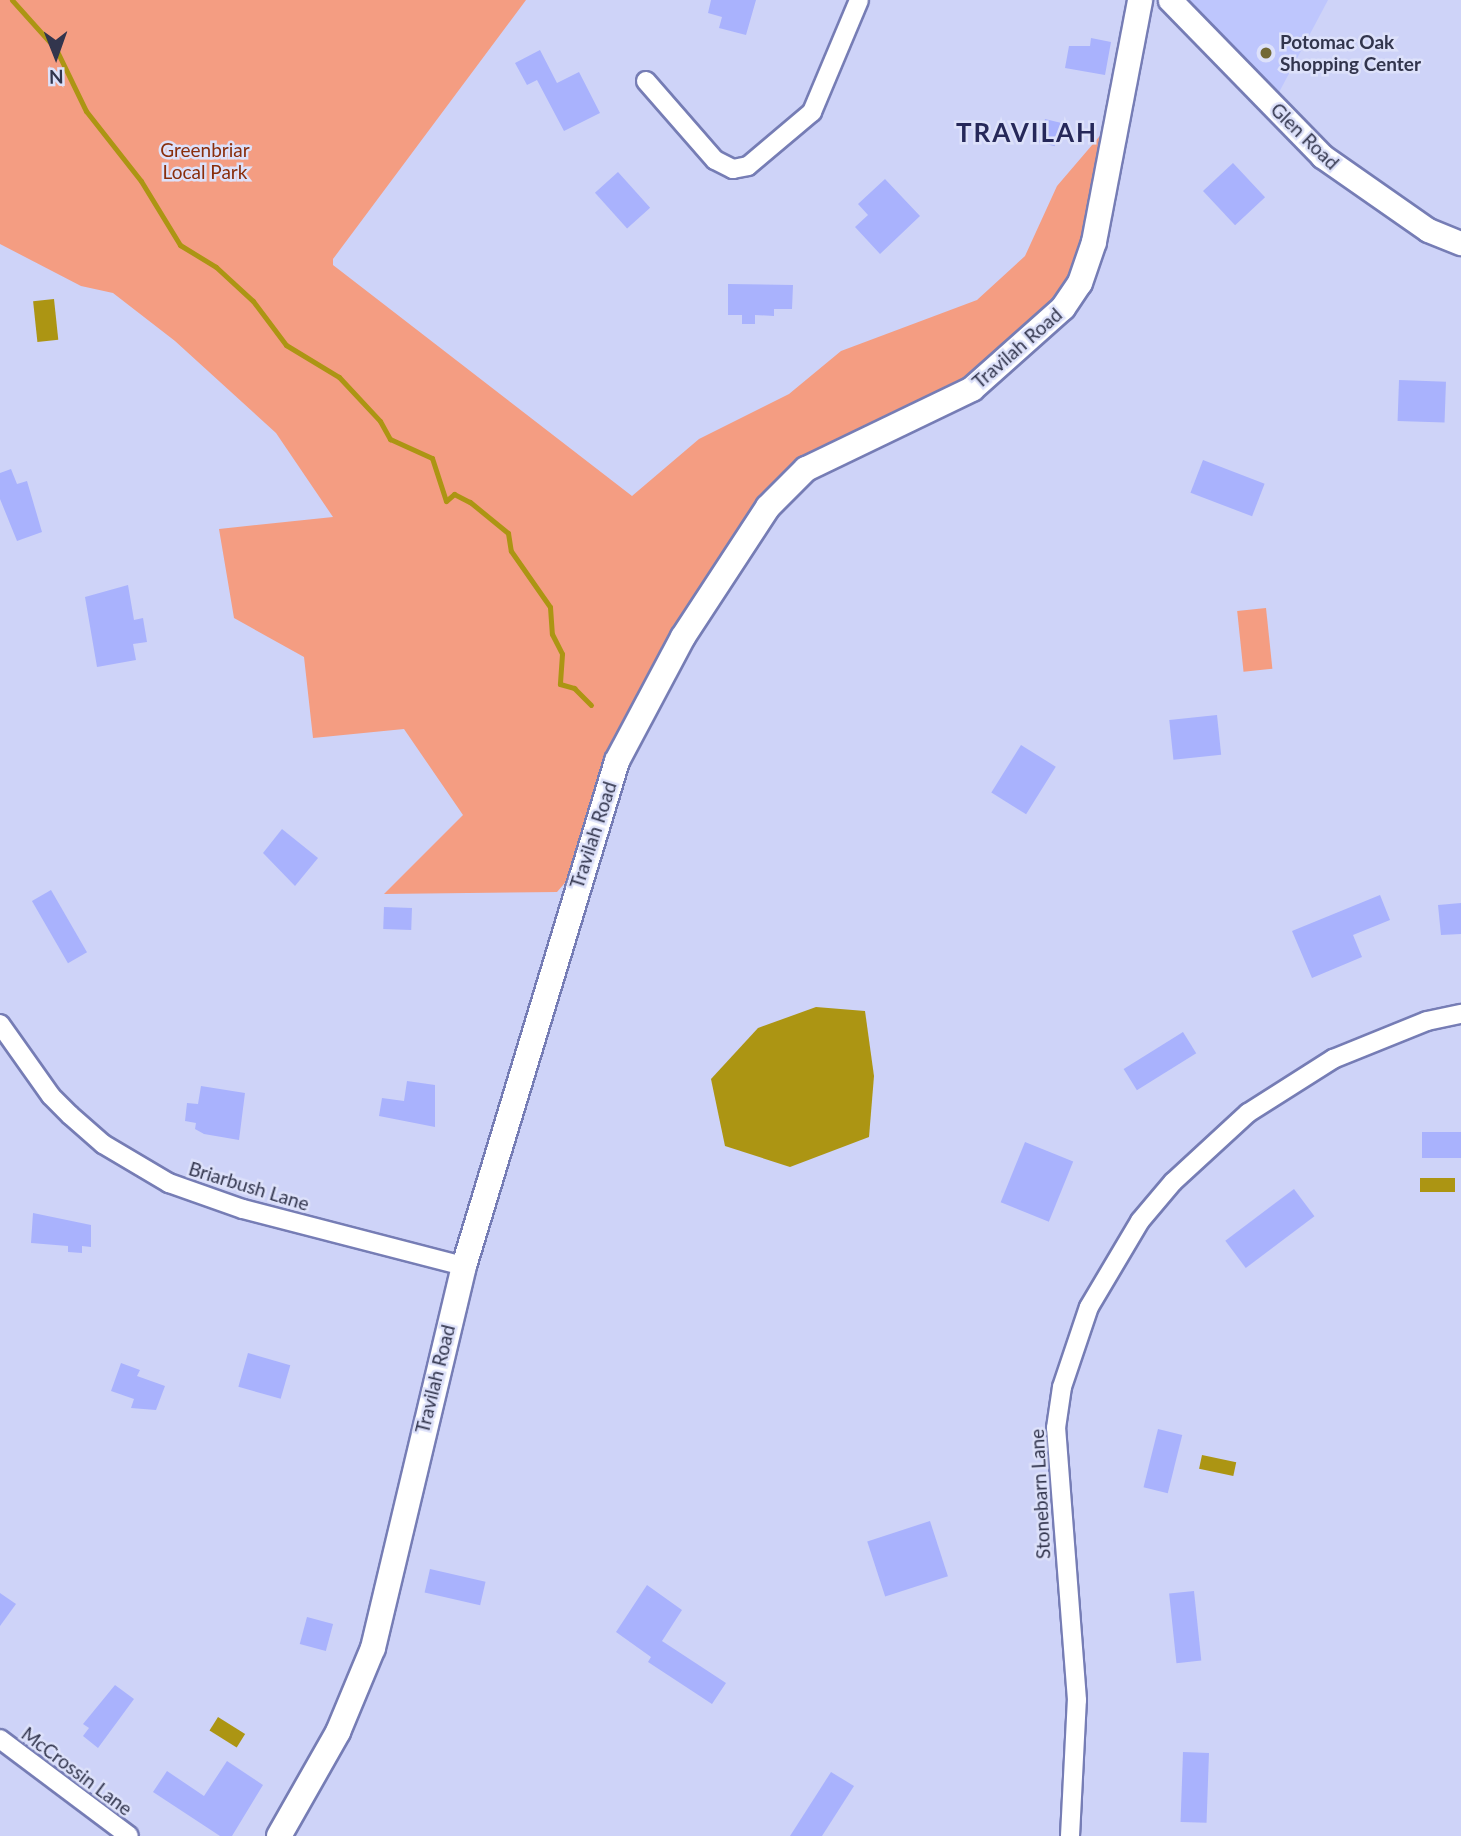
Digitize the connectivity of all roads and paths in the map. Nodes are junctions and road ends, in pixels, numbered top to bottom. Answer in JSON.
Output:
{"nodes":[{"id":1,"x":859,"y":0,"type":"edge"},
{"id":2,"x":1140,"y":0,"type":"edge"},
{"id":3,"x":1170,"y":0,"type":"edge"},
{"id":4,"x":646,"y":81,"type":"dead end"},
{"id":5,"x":1461,"y":243,"type":"edge"},
{"id":6,"x":1461,"y":1014,"type":"edge"},
{"id":7,"x":0,"y":1024,"type":"edge"},
{"id":8,"x":464,"y":1266,"type":"junction"},
{"id":9,"x":0,"y":1739,"type":"edge"},
{"id":10,"x":129,"y":1836,"type":"edge"},
{"id":11,"x":279,"y":1836,"type":"edge"},
{"id":12,"x":1070,"y":1836,"type":"edge"}],
"edges":[{"from":1,"to":4,"type":"street"},
{"from":2,"to":8,"type":"main road","name":"Travilah Road"},
{"from":3,"to":5,"type":"street","name":"Glen Road"},
{"from":6,"to":12,"type":"street","name":"Stonebarn Lane"},
{"from":7,"to":8,"type":"street","name":"Briarbush Lane"},
{"from":8,"to":11,"type":"main road","name":"Travilah Road"},
{"from":9,"to":10,"type":"street","name":"McCrossin Lane"}]}
